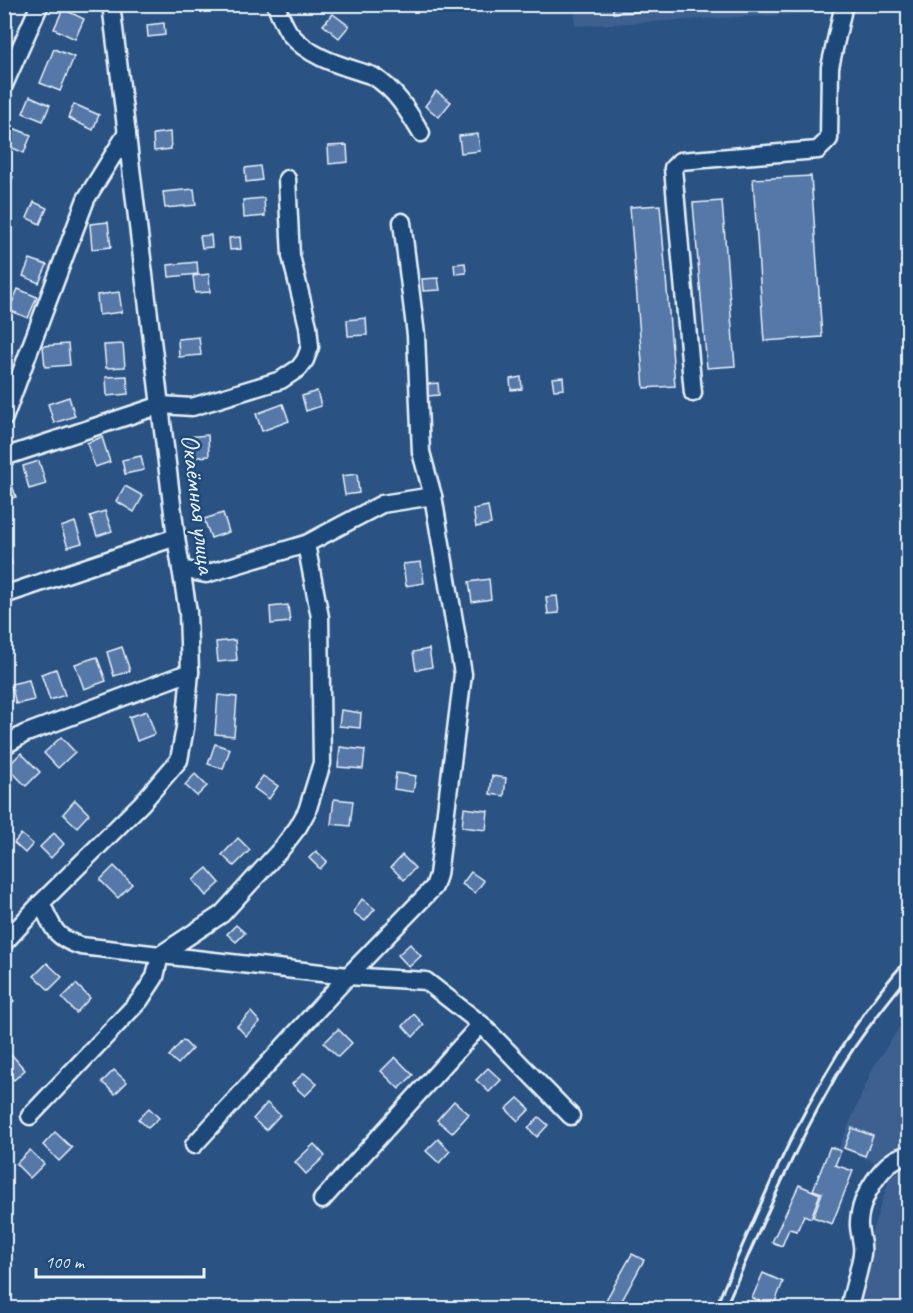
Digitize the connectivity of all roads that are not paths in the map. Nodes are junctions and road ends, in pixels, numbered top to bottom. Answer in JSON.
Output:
{"nodes":[{"id":1,"x":40,"y":4,"type":"edge"},
{"id":2,"x":111,"y":4,"type":"edge"},
{"id":3,"x":275,"y":4,"type":"edge"},
{"id":4,"x":844,"y":4,"type":"edge"},
{"id":5,"x":4,"y":85,"type":"edge"},
{"id":6,"x":127,"y":133,"type":"junction"},
{"id":7,"x":421,"y":133,"type":"dead end"},
{"id":8,"x":287,"y":179,"type":"dead end"},
{"id":9,"x":402,"y":222,"type":"dead end"},
{"id":10,"x":693,"y":393,"type":"dead end"},
{"id":11,"x":161,"y":405,"type":"junction"},
{"id":12,"x":4,"y":418,"type":"edge"},
{"id":13,"x":4,"y":457,"type":"edge"},
{"id":14,"x":433,"y":496,"type":"junction"},
{"id":15,"x":176,"y":537,"type":"junction"},
{"id":16,"x":306,"y":544,"type":"junction"},
{"id":17,"x":181,"y":569,"type":"junction"},
{"id":18,"x":4,"y":595,"type":"edge"},
{"id":19,"x":190,"y":672,"type":"junction"},
{"id":20,"x":4,"y":746,"type":"edge"},
{"id":21,"x":41,"y":903,"type":"junction"},
{"id":22,"x":4,"y":943,"type":"edge"},
{"id":23,"x":160,"y":955,"type":"junction"},
{"id":24,"x":348,"y":976,"type":"junction"},
{"id":25,"x":480,"y":1024,"type":"junction"},
{"id":26,"x":30,"y":1116,"type":"dead end"},
{"id":27,"x":571,"y":1116,"type":"dead end"},
{"id":28,"x":194,"y":1145,"type":"dead end"},
{"id":29,"x":909,"y":1155,"type":"edge"},
{"id":30,"x":322,"y":1200,"type":"dead end"},
{"id":31,"x":849,"y":1308,"type":"edge"}],
"edges":[{"from":1,"to":5,"type":"street"},
{"from":2,"to":6,"type":"street","name":"Окаёмная улица"},
{"from":3,"to":7,"type":"street"},
{"from":4,"to":10,"type":"street"},
{"from":6,"to":11,"type":"street","name":"Окаёмная улица"},
{"from":6,"to":12,"type":"street"},
{"from":8,"to":11,"type":"street"},
{"from":9,"to":14,"type":"street"},
{"from":11,"to":13,"type":"street"},
{"from":11,"to":15,"type":"street","name":"Окаёмная улица"},
{"from":14,"to":16,"type":"street"},
{"from":14,"to":24,"type":"street"},
{"from":15,"to":17,"type":"street","name":"Окаёмная улица"},
{"from":15,"to":18,"type":"street"},
{"from":16,"to":17,"type":"street"},
{"from":16,"to":23,"type":"street"},
{"from":17,"to":19,"type":"street","name":"Окаёмная улица"},
{"from":19,"to":20,"type":"street"},
{"from":19,"to":21,"type":"street","name":"Окаёмная улица"},
{"from":21,"to":22,"type":"street","name":"Окаёмная улица"},
{"from":21,"to":23,"type":"street"},
{"from":23,"to":24,"type":"street"},
{"from":23,"to":26,"type":"street"},
{"from":24,"to":25,"type":"street"},
{"from":24,"to":28,"type":"street"},
{"from":25,"to":27,"type":"street"},
{"from":25,"to":30,"type":"street"},
{"from":29,"to":31,"type":"street"}]}
